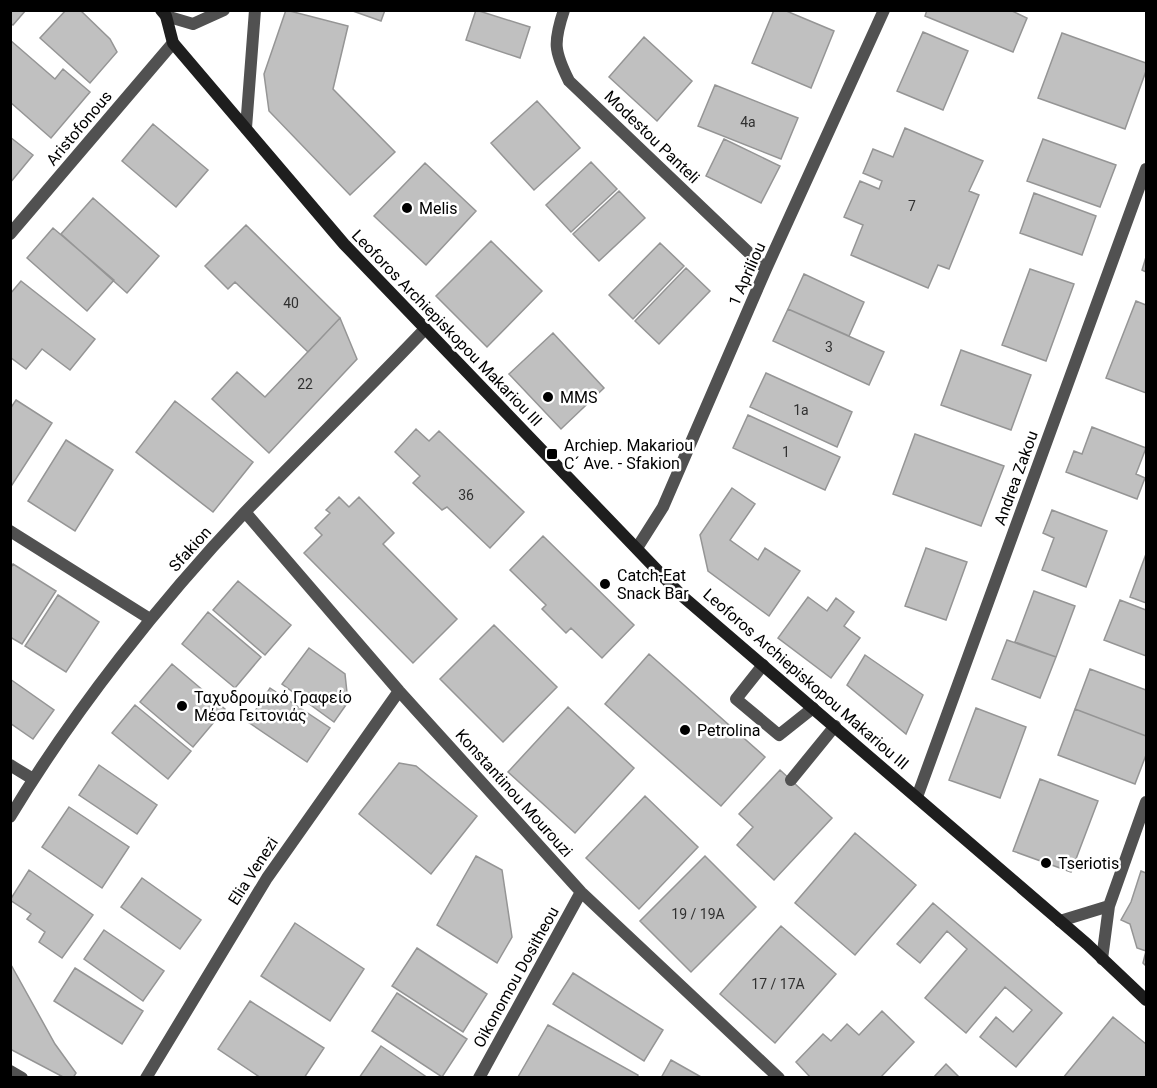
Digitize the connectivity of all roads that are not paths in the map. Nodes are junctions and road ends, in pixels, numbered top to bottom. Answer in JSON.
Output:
{"nodes":[{"id":1,"x":224,"y":10,"type":"edge"},
{"id":2,"x":255,"y":10,"type":"edge"},
{"id":3,"x":564,"y":10,"type":"edge"},
{"id":4,"x":884,"y":10,"type":"edge"},
{"id":5,"x":164,"y":13,"type":"edge"},
{"id":6,"x":172,"y":43,"type":"junction"},
{"id":7,"x":246,"y":128,"type":"junction"},
{"id":8,"x":1146,"y":170,"type":"edge"},
{"id":9,"x":10,"y":234,"type":"edge"},
{"id":10,"x":766,"y":269,"type":"junction"},
{"id":11,"x":425,"y":329,"type":"junction"},
{"id":12,"x":245,"y":512,"type":"junction"},
{"id":13,"x":10,"y":531,"type":"edge"},
{"id":14,"x":637,"y":548,"type":"junction"},
{"id":15,"x":150,"y":619,"type":"junction"},
{"id":16,"x":763,"y":665,"type":"junction"},
{"id":17,"x":399,"y":691,"type":"junction"},
{"id":18,"x":813,"y":708,"type":"junction"},
{"id":19,"x":835,"y":726,"type":"junction"},
{"id":20,"x":10,"y":765,"type":"edge"},
{"id":21,"x":33,"y":779,"type":"junction"},
{"id":22,"x":791,"y":780,"type":"dead end"},
{"id":23,"x":917,"y":797,"type":"junction"},
{"id":24,"x":1146,"y":802,"type":"edge"},
{"id":25,"x":10,"y":817,"type":"edge"},
{"id":26,"x":581,"y":892,"type":"junction"},
{"id":27,"x":1109,"y":906,"type":"junction"},
{"id":28,"x":1060,"y":921,"type":"junction"},
{"id":29,"x":1102,"y":959,"type":"junction"},
{"id":30,"x":1146,"y":1000,"type":"edge"},
{"id":31,"x":10,"y":1071,"type":"edge"},
{"id":32,"x":22,"y":1077,"type":"edge"},
{"id":33,"x":146,"y":1077,"type":"edge"},
{"id":34,"x":479,"y":1077,"type":"edge"},
{"id":35,"x":777,"y":1077,"type":"edge"}],
"edges":[{"from":1,"to":5,"type":"street"},
{"from":2,"to":7,"type":"street"},
{"from":3,"to":10,"type":"street","name":"Modestou Panteli"},
{"from":4,"to":10,"type":"street","name":"1 Apriliou"},
{"from":5,"to":6,"type":"main road","name":"Leoforos Archiepiskopou Makariou III"},
{"from":6,"to":7,"type":"main road","name":"Leoforos Archiepiskopou Makariou III"},
{"from":6,"to":9,"type":"street","name":"Aristofonous"},
{"from":7,"to":11,"type":"main road","name":"Leoforos Archiepiskopou Makariou III"},
{"from":8,"to":23,"type":"street","name":"Andrea Zakou"},
{"from":10,"to":14,"type":"street","name":"1 Apriliou"},
{"from":11,"to":12,"type":"street","name":"Sfakion"},
{"from":11,"to":14,"type":"main road","name":"Leoforos Archiepiskopou Makariou III"},
{"from":12,"to":15,"type":"street","name":"Sfakion"},
{"from":12,"to":17,"type":"street","name":"Konstantinou Mourouzi"},
{"from":13,"to":15,"type":"street"},
{"from":14,"to":16,"type":"main road","name":"Leoforos Archiepiskopou Makariou III"},
{"from":15,"to":21,"type":"street","name":"Sfakion"},
{"from":16,"to":18,"type":"main road","name":"Leoforos Archiepiskopou Makariou III"},
{"from":16,"to":18,"type":"street"},
{"from":17,"to":26,"type":"street","name":"Konstantinou Mourouzi"},
{"from":17,"to":33,"type":"street","name":"Elia Venezi"},
{"from":18,"to":19,"type":"main road","name":"Leoforos Archiepiskopou Makariou III"},
{"from":19,"to":22,"type":"street"},
{"from":19,"to":23,"type":"main road","name":"Leoforos Archiepiskopou Makariou III"},
{"from":20,"to":21,"type":"street"},
{"from":21,"to":25,"type":"street","name":"Sfakion"},
{"from":23,"to":28,"type":"main road","name":"Leoforos Archiepiskopou Makariou III"},
{"from":24,"to":27,"type":"street"},
{"from":26,"to":34,"type":"street","name":"Oikonomou Dositheou"},
{"from":26,"to":35,"type":"street","name":"Konstantinou Mourouzi"},
{"from":27,"to":28,"type":"street"},
{"from":27,"to":29,"type":"street"},
{"from":28,"to":29,"type":"main road","name":"Leoforos Archiepiskopou Makariou III"},
{"from":29,"to":30,"type":"main road","name":"Leoforos Archiepiskopou Makariou III"},
{"from":31,"to":32,"type":"street"}]}
